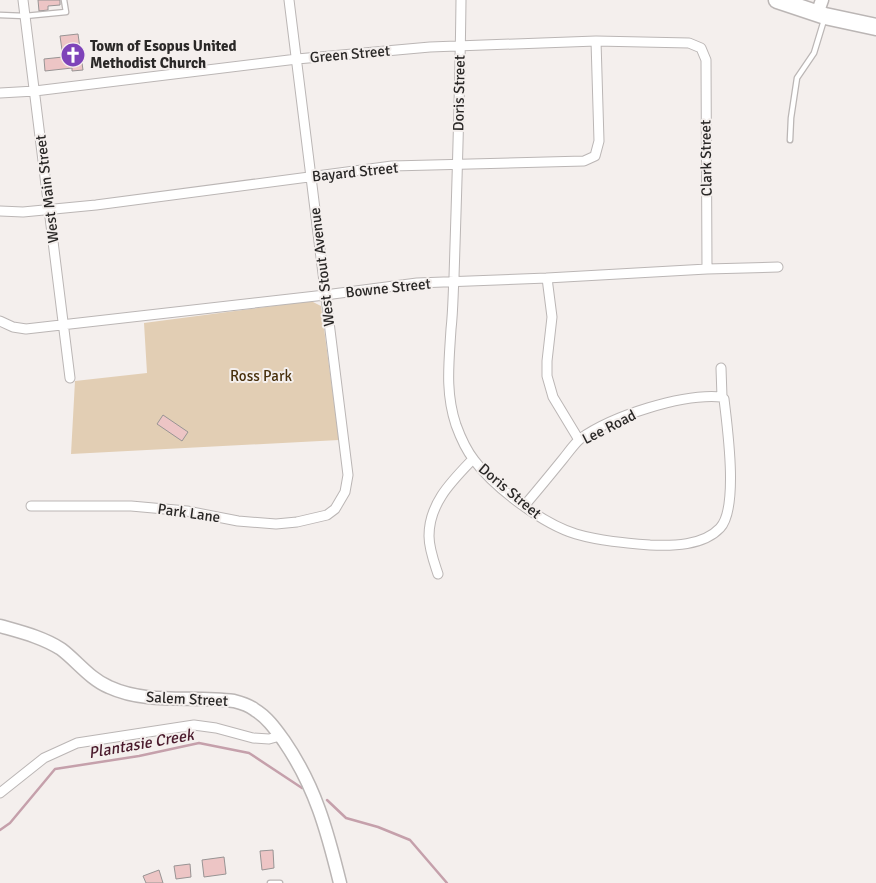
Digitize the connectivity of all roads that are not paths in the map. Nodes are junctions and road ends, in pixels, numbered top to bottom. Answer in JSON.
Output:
{"nodes":[{"id":1,"x":24,"y":0,"type":"edge"},
{"id":2,"x":64,"y":0,"type":"edge"},
{"id":3,"x":289,"y":0,"type":"edge"},
{"id":4,"x":460,"y":0,"type":"edge"},
{"id":5,"x":777,"y":0,"type":"edge"},
{"id":6,"x":821,"y":10,"type":"edge"},
{"id":7,"x":0,"y":15,"type":"edge"},
{"id":8,"x":26,"y":16,"type":"junction"},
{"id":9,"x":876,"y":27,"type":"edge"},
{"id":10,"x":596,"y":42,"type":"junction"},
{"id":11,"x":460,"y":45,"type":"junction"},
{"id":12,"x":701,"y":48,"type":"joint"},
{"id":13,"x":297,"y":59,"type":"junction"},
{"id":14,"x":35,"y":92,"type":"junction"},
{"id":15,"x":0,"y":93,"type":"edge"},
{"id":16,"x":790,"y":140,"type":"dead end"},
{"id":17,"x":458,"y":164,"type":"junction"},
{"id":18,"x":311,"y":176,"type":"junction"},
{"id":19,"x":49,"y":210,"type":"junction"},
{"id":20,"x":0,"y":212,"type":"edge"},
{"id":21,"x":778,"y":268,"type":"dead end"},
{"id":22,"x":708,"y":269,"type":"junction"},
{"id":23,"x":547,"y":278,"type":"junction"},
{"id":24,"x":453,"y":282,"type":"junction"},
{"id":25,"x":325,"y":295,"type":"junction"},
{"id":26,"x":0,"y":321,"type":"edge"},
{"id":27,"x":63,"y":325,"type":"junction"},
{"id":28,"x":721,"y":368,"type":"dead end"},
{"id":29,"x":70,"y":378,"type":"dead end"},
{"id":30,"x":722,"y":397,"type":"junction"},
{"id":31,"x":579,"y":440,"type":"junction"},
{"id":32,"x":473,"y":459,"type":"junction"},
{"id":33,"x":340,"y":502,"type":"joint"},
{"id":34,"x":31,"y":506,"type":"dead end"},
{"id":35,"x":524,"y":506,"type":"junction"},
{"id":36,"x":438,"y":574,"type":"dead end"},
{"id":37,"x":0,"y":626,"type":"edge"},
{"id":38,"x":280,"y":736,"type":"junction"},
{"id":39,"x":0,"y":793,"type":"edge"},
{"id":40,"x":270,"y":883,"type":"edge"},
{"id":41,"x":280,"y":883,"type":"edge"},
{"id":42,"x":340,"y":883,"type":"edge"}],
"edges":[{"from":1,"to":8,"type":"street","name":"West Main Street"},
{"from":2,"to":8,"type":"lane"},
{"from":3,"to":13,"type":"street","name":"West Stout Avenue"},
{"from":4,"to":11,"type":"street","name":"Doris Street"},
{"from":5,"to":6,"type":"highway"},
{"from":6,"to":9,"type":"highway"},
{"from":6,"to":16,"type":"lane"},
{"from":7,"to":8,"type":"lane"},
{"from":8,"to":14,"type":"street","name":"West Main Street"},
{"from":10,"to":11,"type":"street","name":"Green Street"},
{"from":10,"to":12,"type":"street","name":"Green Street"},
{"from":10,"to":17,"type":"street","name":"Bayard Street"},
{"from":11,"to":13,"type":"street","name":"Green Street"},
{"from":11,"to":17,"type":"street","name":"Doris Street"},
{"from":12,"to":22,"type":"street","name":"Clark Street"},
{"from":13,"to":14,"type":"street","name":"Green Street"},
{"from":13,"to":18,"type":"street","name":"West Stout Avenue"},
{"from":14,"to":15,"type":"street","name":"Green Street"},
{"from":14,"to":19,"type":"street","name":"West Main Street"},
{"from":17,"to":18,"type":"street","name":"Bayard Street"},
{"from":17,"to":24,"type":"street","name":"Doris Street"},
{"from":18,"to":19,"type":"street","name":"Bayard Street"},
{"from":18,"to":25,"type":"street","name":"West Stout Avenue"},
{"from":19,"to":20,"type":"street","name":"Bayard Street"},
{"from":19,"to":27,"type":"street","name":"West Main Street"},
{"from":21,"to":22,"type":"street","name":"Bowne Street"},
{"from":22,"to":23,"type":"street","name":"Bowne Street"},
{"from":23,"to":24,"type":"street","name":"Bowne Street"},
{"from":23,"to":31,"type":"street"},
{"from":24,"to":25,"type":"street","name":"Bowne Street"},
{"from":24,"to":32,"type":"street","name":"Doris Street"},
{"from":25,"to":27,"type":"street","name":"Bowne Street"},
{"from":25,"to":33,"type":"street","name":"West Stout Avenue"},
{"from":26,"to":27,"type":"street","name":"Bowne Street"},
{"from":27,"to":29,"type":"street","name":"West Main Street"},
{"from":28,"to":30,"type":"street","name":"Doris Street"},
{"from":30,"to":31,"type":"street","name":"Lee Road"},
{"from":30,"to":35,"type":"street","name":"Doris Street"},
{"from":31,"to":35,"type":"street","name":"Lee Road"},
{"from":32,"to":35,"type":"street","name":"Doris Street"},
{"from":32,"to":36,"type":"street"},
{"from":33,"to":34,"type":"street","name":"Park Lane"},
{"from":37,"to":38,"type":"street","name":"Salem Street"},
{"from":38,"to":39,"type":"street"},
{"from":38,"to":42,"type":"street","name":"Salem Street"},
{"from":40,"to":41,"type":"lane"}]}
